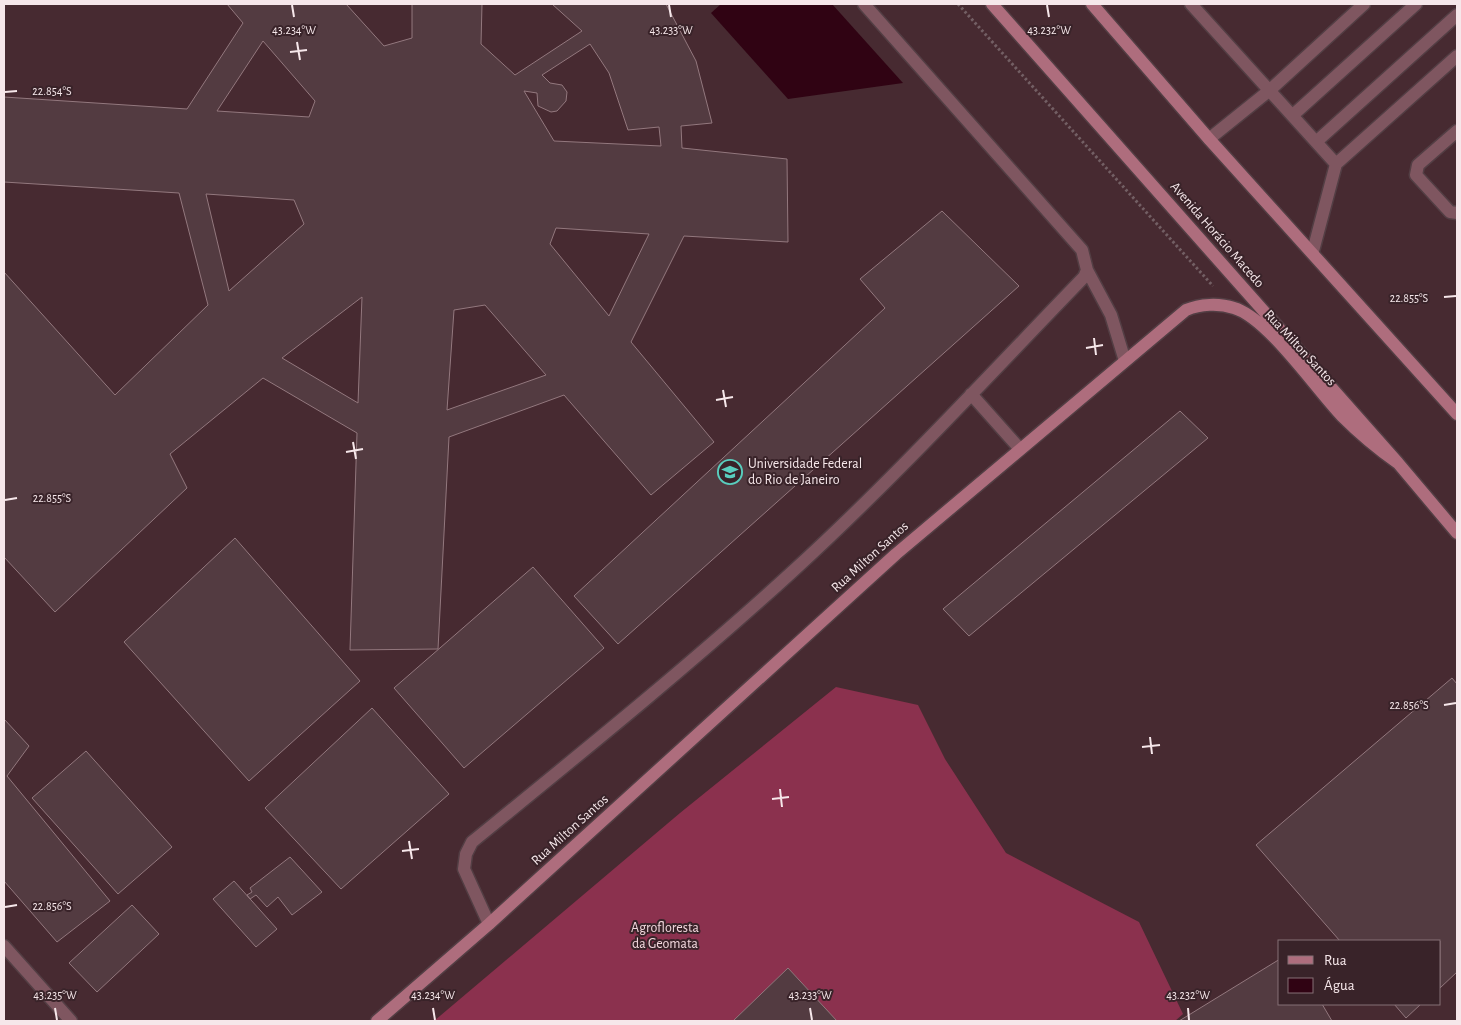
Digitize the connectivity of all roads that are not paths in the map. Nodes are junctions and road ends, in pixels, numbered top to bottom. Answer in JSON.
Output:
{"nodes":[{"id":1,"x":864,"y":4,"type":"edge"},
{"id":2,"x":992,"y":4,"type":"edge"},
{"id":3,"x":1092,"y":4,"type":"edge"},
{"id":4,"x":1191,"y":4,"type":"edge"},
{"id":5,"x":1364,"y":4,"type":"edge"},
{"id":6,"x":1416,"y":4,"type":"edge"},
{"id":7,"x":1457,"y":15,"type":"edge"},
{"id":8,"x":1457,"y":56,"type":"edge"},
{"id":9,"x":1270,"y":90,"type":"junction"},
{"id":10,"x":1292,"y":115,"type":"junction"},
{"id":11,"x":1457,"y":131,"type":"edge"},
{"id":12,"x":1209,"y":139,"type":"junction"},
{"id":13,"x":1316,"y":142,"type":"junction"},
{"id":14,"x":1336,"y":164,"type":"junction"},
{"id":15,"x":1457,"y":212,"type":"edge"},
{"id":16,"x":1312,"y":252,"type":"junction"},
{"id":17,"x":1087,"y":270,"type":"junction"},
{"id":18,"x":1125,"y":361,"type":"junction"},
{"id":19,"x":970,"y":394,"type":"junction"},
{"id":20,"x":1457,"y":414,"type":"edge"},
{"id":21,"x":1020,"y":449,"type":"junction"},
{"id":22,"x":1398,"y":463,"type":"junction"},
{"id":23,"x":1457,"y":533,"type":"edge"},
{"id":24,"x":489,"y":924,"type":"junction"},
{"id":25,"x":4,"y":946,"type":"edge"},
{"id":26,"x":71,"y":1021,"type":"edge"},
{"id":27,"x":377,"y":1021,"type":"edge"}],
"edges":[{"from":1,"to":17,"type":"lane"},
{"from":2,"to":22,"type":"street","name":"Avenida Horácio Macedo"},
{"from":3,"to":12,"type":"street"},
{"from":4,"to":9,"type":"lane"},
{"from":5,"to":9,"type":"lane"},
{"from":6,"to":10,"type":"lane"},
{"from":7,"to":13,"type":"lane"},
{"from":8,"to":14,"type":"lane"},
{"from":9,"to":10,"type":"lane"},
{"from":9,"to":12,"type":"lane"},
{"from":10,"to":13,"type":"lane"},
{"from":11,"to":15,"type":"lane"},
{"from":12,"to":16,"type":"street"},
{"from":13,"to":14,"type":"lane"},
{"from":14,"to":16,"type":"lane"},
{"from":16,"to":20,"type":"street"},
{"from":17,"to":18,"type":"lane"},
{"from":17,"to":19,"type":"lane"},
{"from":18,"to":21,"type":"street","name":"Rua Milton Santos"},
{"from":18,"to":22,"type":"street","name":"Rua Milton Santos"},
{"from":19,"to":21,"type":"lane"},
{"from":19,"to":24,"type":"lane"},
{"from":21,"to":24,"type":"street","name":"Rua Milton Santos"},
{"from":22,"to":23,"type":"street","name":"Avenida Horácio Macedo"},
{"from":24,"to":27,"type":"street","name":"Rua Milton Santos"},
{"from":25,"to":26,"type":"lane"}]}
